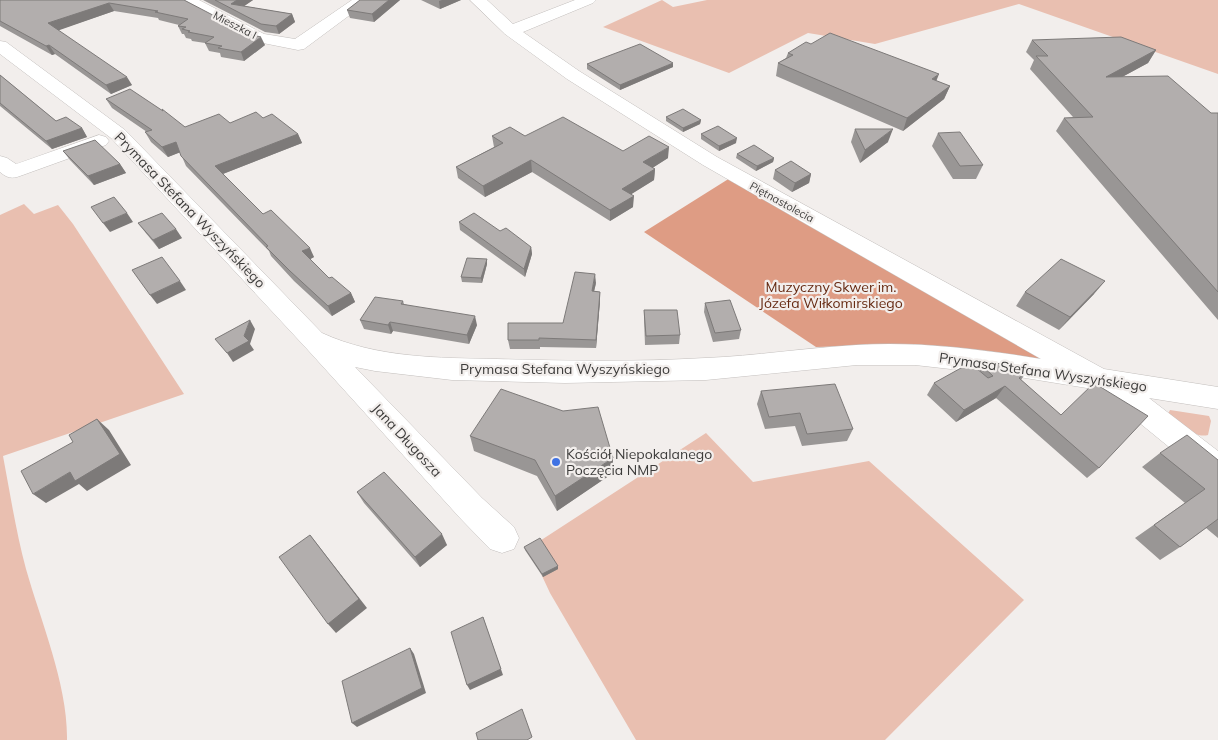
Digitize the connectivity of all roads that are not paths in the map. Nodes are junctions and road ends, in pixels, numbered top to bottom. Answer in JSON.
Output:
{"nodes":[{"id":1,"x":187,"y":0,"type":"edge"},
{"id":2,"x":362,"y":0,"type":"edge"},
{"id":3,"x":478,"y":0,"type":"edge"},
{"id":4,"x":588,"y":0,"type":"edge"},
{"id":5,"x":511,"y":31,"type":"junction"},
{"id":6,"x":0,"y":46,"type":"edge"},
{"id":7,"x":118,"y":134,"type":"junction"},
{"id":8,"x":0,"y":162,"type":"edge"},
{"id":9,"x":313,"y":340,"type":"junction"},
{"id":10,"x":1101,"y":380,"type":"junction"},
{"id":11,"x":1218,"y":398,"type":"edge"},
{"id":12,"x":1218,"y":468,"type":"edge"},
{"id":13,"x":502,"y":538,"type":"dead end"}],
"edges":[{"from":1,"to":2,"type":"street","name":"Mieszka I"},
{"from":3,"to":5,"type":"street","name":"Piętnastolecia"},
{"from":4,"to":5,"type":"street"},
{"from":5,"to":10,"type":"street","name":"Piętnastolecia"},
{"from":6,"to":7,"type":"street","name":"Prymasa Stefana Wyszyńskiego"},
{"from":7,"to":8,"type":"street"},
{"from":7,"to":9,"type":"street","name":"Prymasa Stefana Wyszyńskiego"},
{"from":9,"to":10,"type":"street","name":"Prymasa Stefana Wyszyńskiego"},
{"from":9,"to":13,"type":"street","name":"Jana Długosza"},
{"from":10,"to":11,"type":"street","name":"Prymasa Stefana Wyszyńskiego"},
{"from":10,"to":12,"type":"street","name":"Piętnastolecia"}]}
